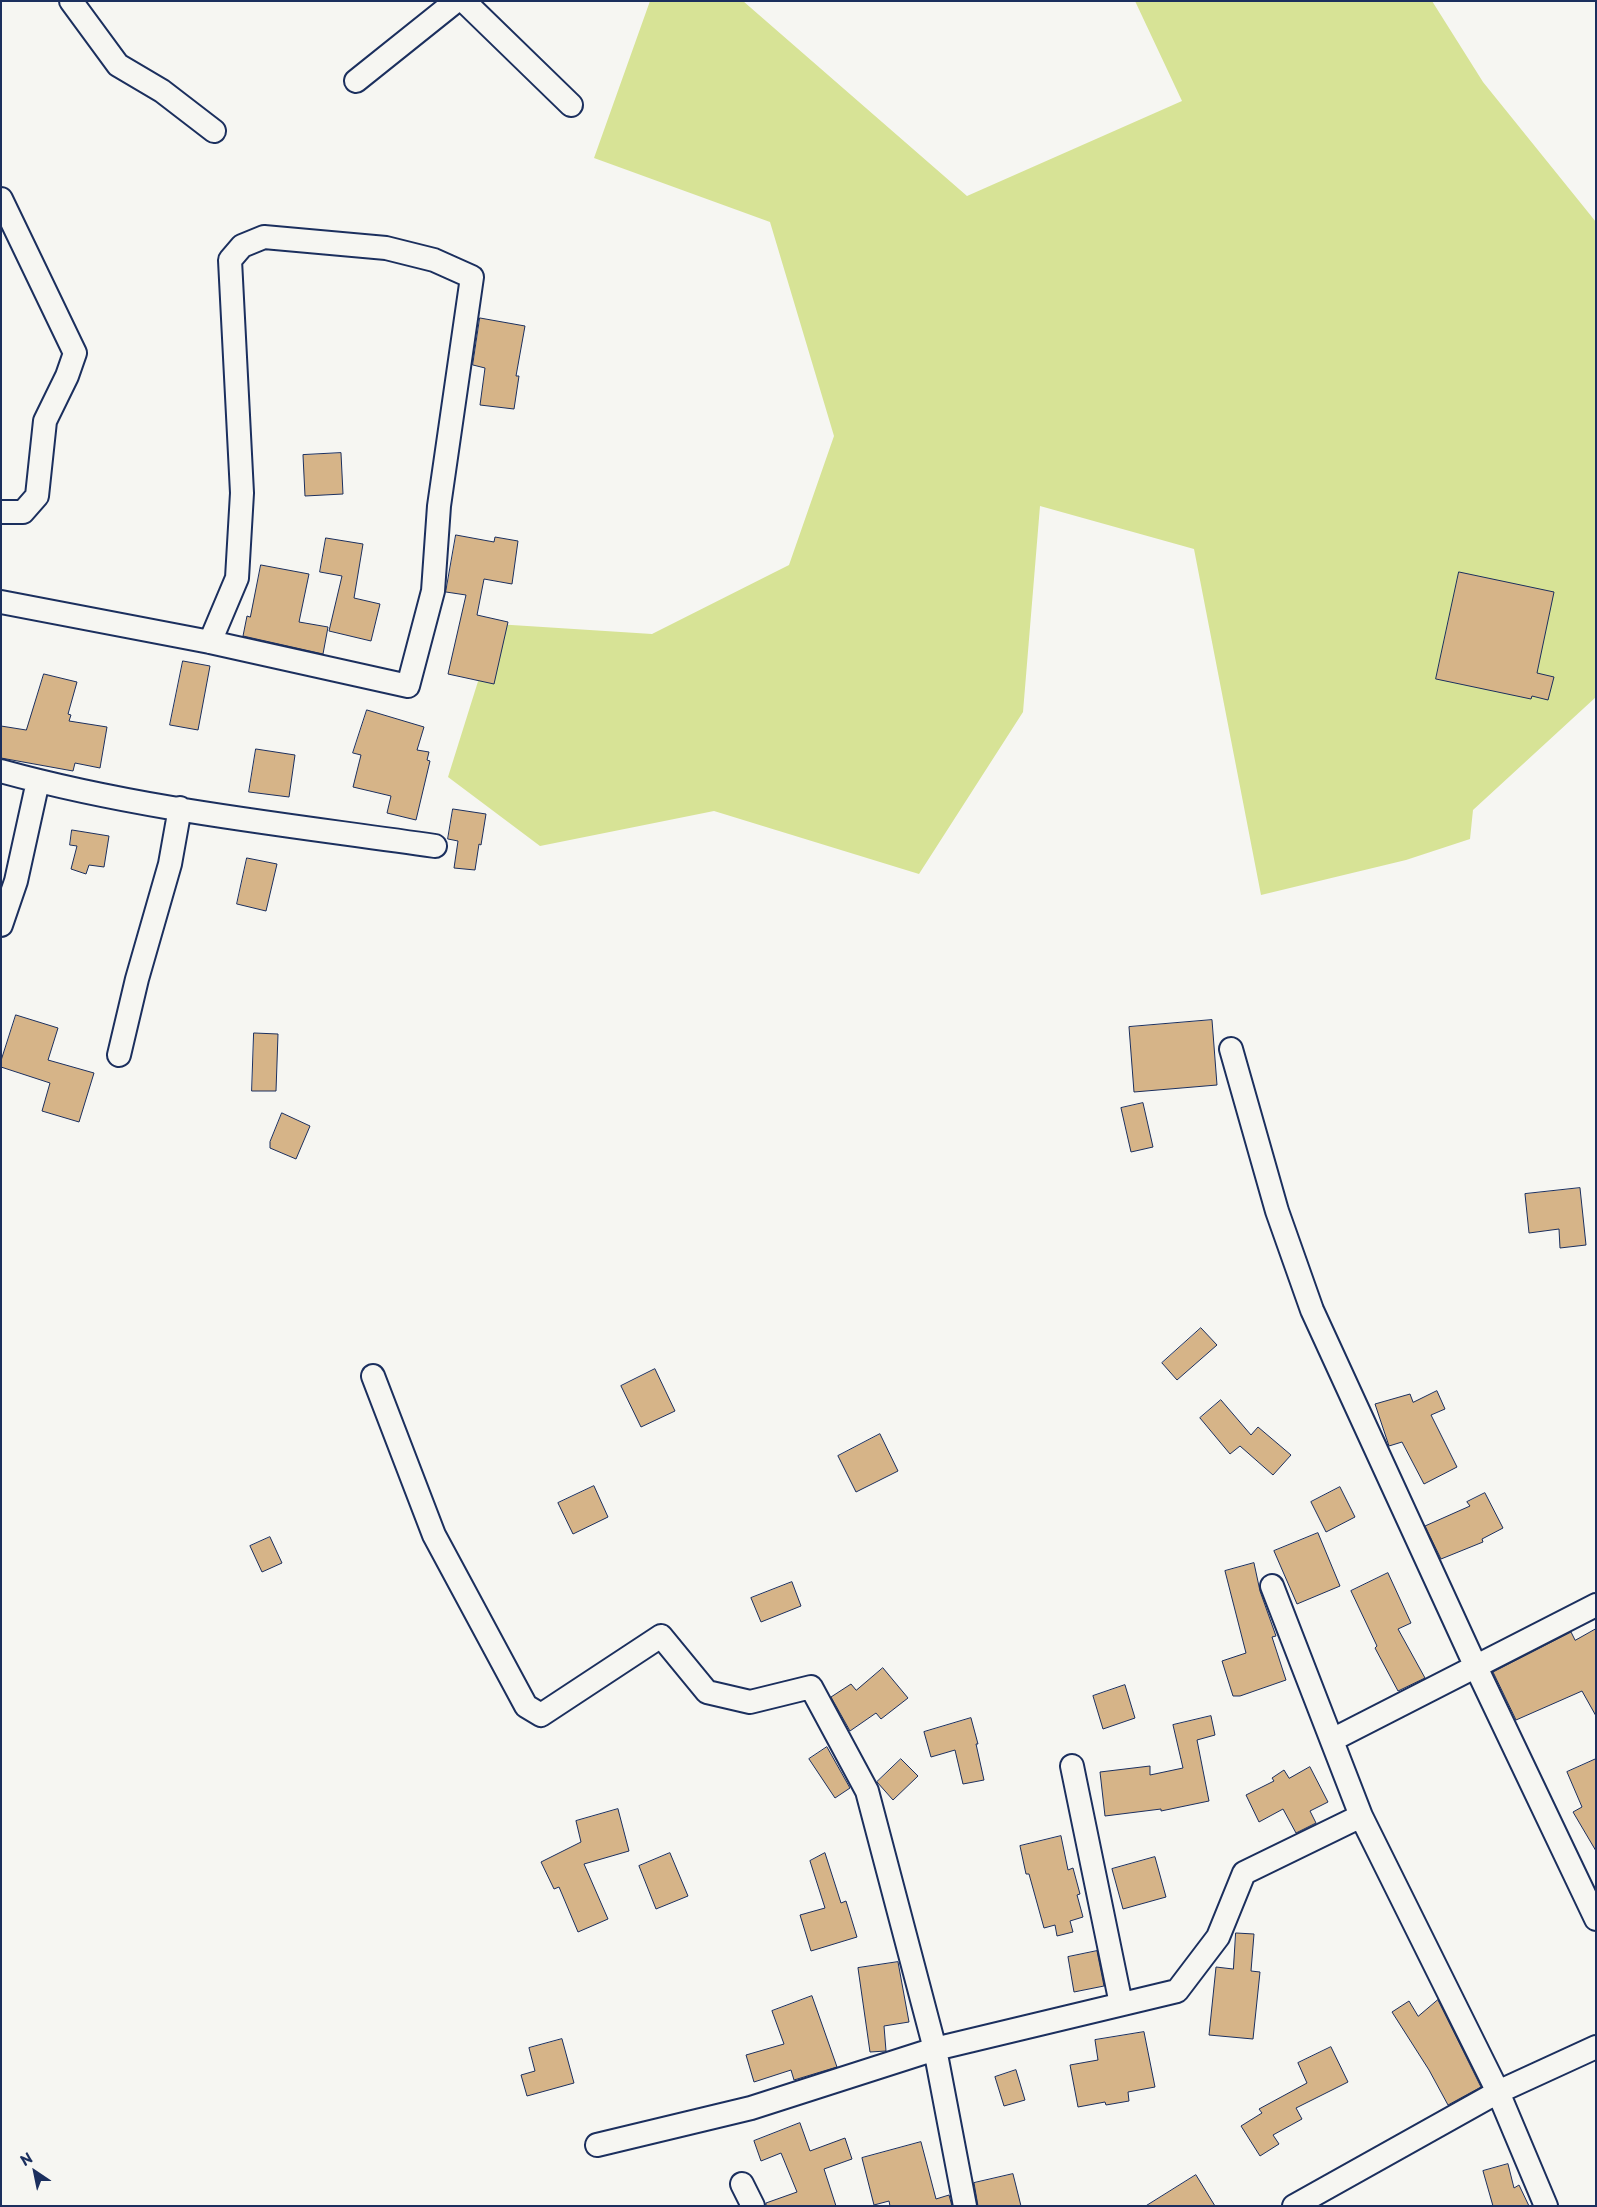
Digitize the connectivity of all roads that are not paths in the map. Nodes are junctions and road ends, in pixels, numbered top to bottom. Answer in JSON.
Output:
{"nodes":[{"id":1,"x":71,"y":1,"type":"edge"},
{"id":2,"x":456,"y":1,"type":"edge"},
{"id":3,"x":464,"y":1,"type":"edge"},
{"id":4,"x":356,"y":81,"type":"dead end"},
{"id":5,"x":571,"y":105,"type":"dead end"},
{"id":6,"x":214,"y":131,"type":"dead end"},
{"id":7,"x":1,"y":199,"type":"edge"},
{"id":8,"x":1,"y":512,"type":"edge"},
{"id":9,"x":1,"y":602,"type":"edge"},
{"id":10,"x":210,"y":642,"type":"junction"},
{"id":11,"x":1,"y":771,"type":"edge"},
{"id":12,"x":38,"y":781,"type":"junction"},
{"id":13,"x":180,"y":808,"type":"junction"},
{"id":14,"x":435,"y":846,"type":"dead end"},
{"id":15,"x":1,"y":925,"type":"edge"},
{"id":16,"x":1231,"y":1049,"type":"dead end"},
{"id":17,"x":119,"y":1054,"type":"dead end"},
{"id":18,"x":373,"y":1376,"type":"dead end"},
{"id":19,"x":1272,"y":1586,"type":"dead end"},
{"id":20,"x":1596,"y":1605,"type":"edge"},
{"id":21,"x":1475,"y":1665,"type":"junction"},
{"id":22,"x":1332,"y":1740,"type":"junction"},
{"id":23,"x":1072,"y":1766,"type":"dead end"},
{"id":24,"x":1361,"y":1816,"type":"junction"},
{"id":25,"x":1596,"y":1919,"type":"edge"},
{"id":26,"x":1121,"y":2004,"type":"junction"},
{"id":27,"x":1596,"y":2047,"type":"edge"},
{"id":28,"x":935,"y":2048,"type":"junction"},
{"id":29,"x":1498,"y":2092,"type":"junction"},
{"id":30,"x":597,"y":2145,"type":"dead end"},
{"id":31,"x":742,"y":2184,"type":"dead end"},
{"id":32,"x":753,"y":2206,"type":"edge"},
{"id":33,"x":965,"y":2206,"type":"edge"},
{"id":34,"x":1294,"y":2206,"type":"edge"},
{"id":35,"x":1546,"y":2206,"type":"edge"}],
"edges":[{"from":1,"to":6,"type":"street"},
{"from":2,"to":4,"type":"street"},
{"from":3,"to":5,"type":"street"},
{"from":7,"to":8,"type":"street"},
{"from":9,"to":10,"type":"street"},
{"from":10,"to":10,"type":"street"},
{"from":11,"to":12,"type":"street"},
{"from":12,"to":13,"type":"street"},
{"from":12,"to":15,"type":"street"},
{"from":13,"to":14,"type":"street"},
{"from":13,"to":17,"type":"street"},
{"from":16,"to":21,"type":"street"},
{"from":18,"to":28,"type":"street"},
{"from":19,"to":22,"type":"street"},
{"from":20,"to":21,"type":"street"},
{"from":21,"to":22,"type":"street"},
{"from":21,"to":25,"type":"street"},
{"from":22,"to":24,"type":"street"},
{"from":23,"to":26,"type":"street"},
{"from":24,"to":26,"type":"street"},
{"from":24,"to":29,"type":"street"},
{"from":26,"to":28,"type":"street"},
{"from":27,"to":29,"type":"street"},
{"from":28,"to":30,"type":"street"},
{"from":28,"to":33,"type":"street"},
{"from":29,"to":34,"type":"street"},
{"from":29,"to":35,"type":"street"},
{"from":31,"to":32,"type":"street"}]}
